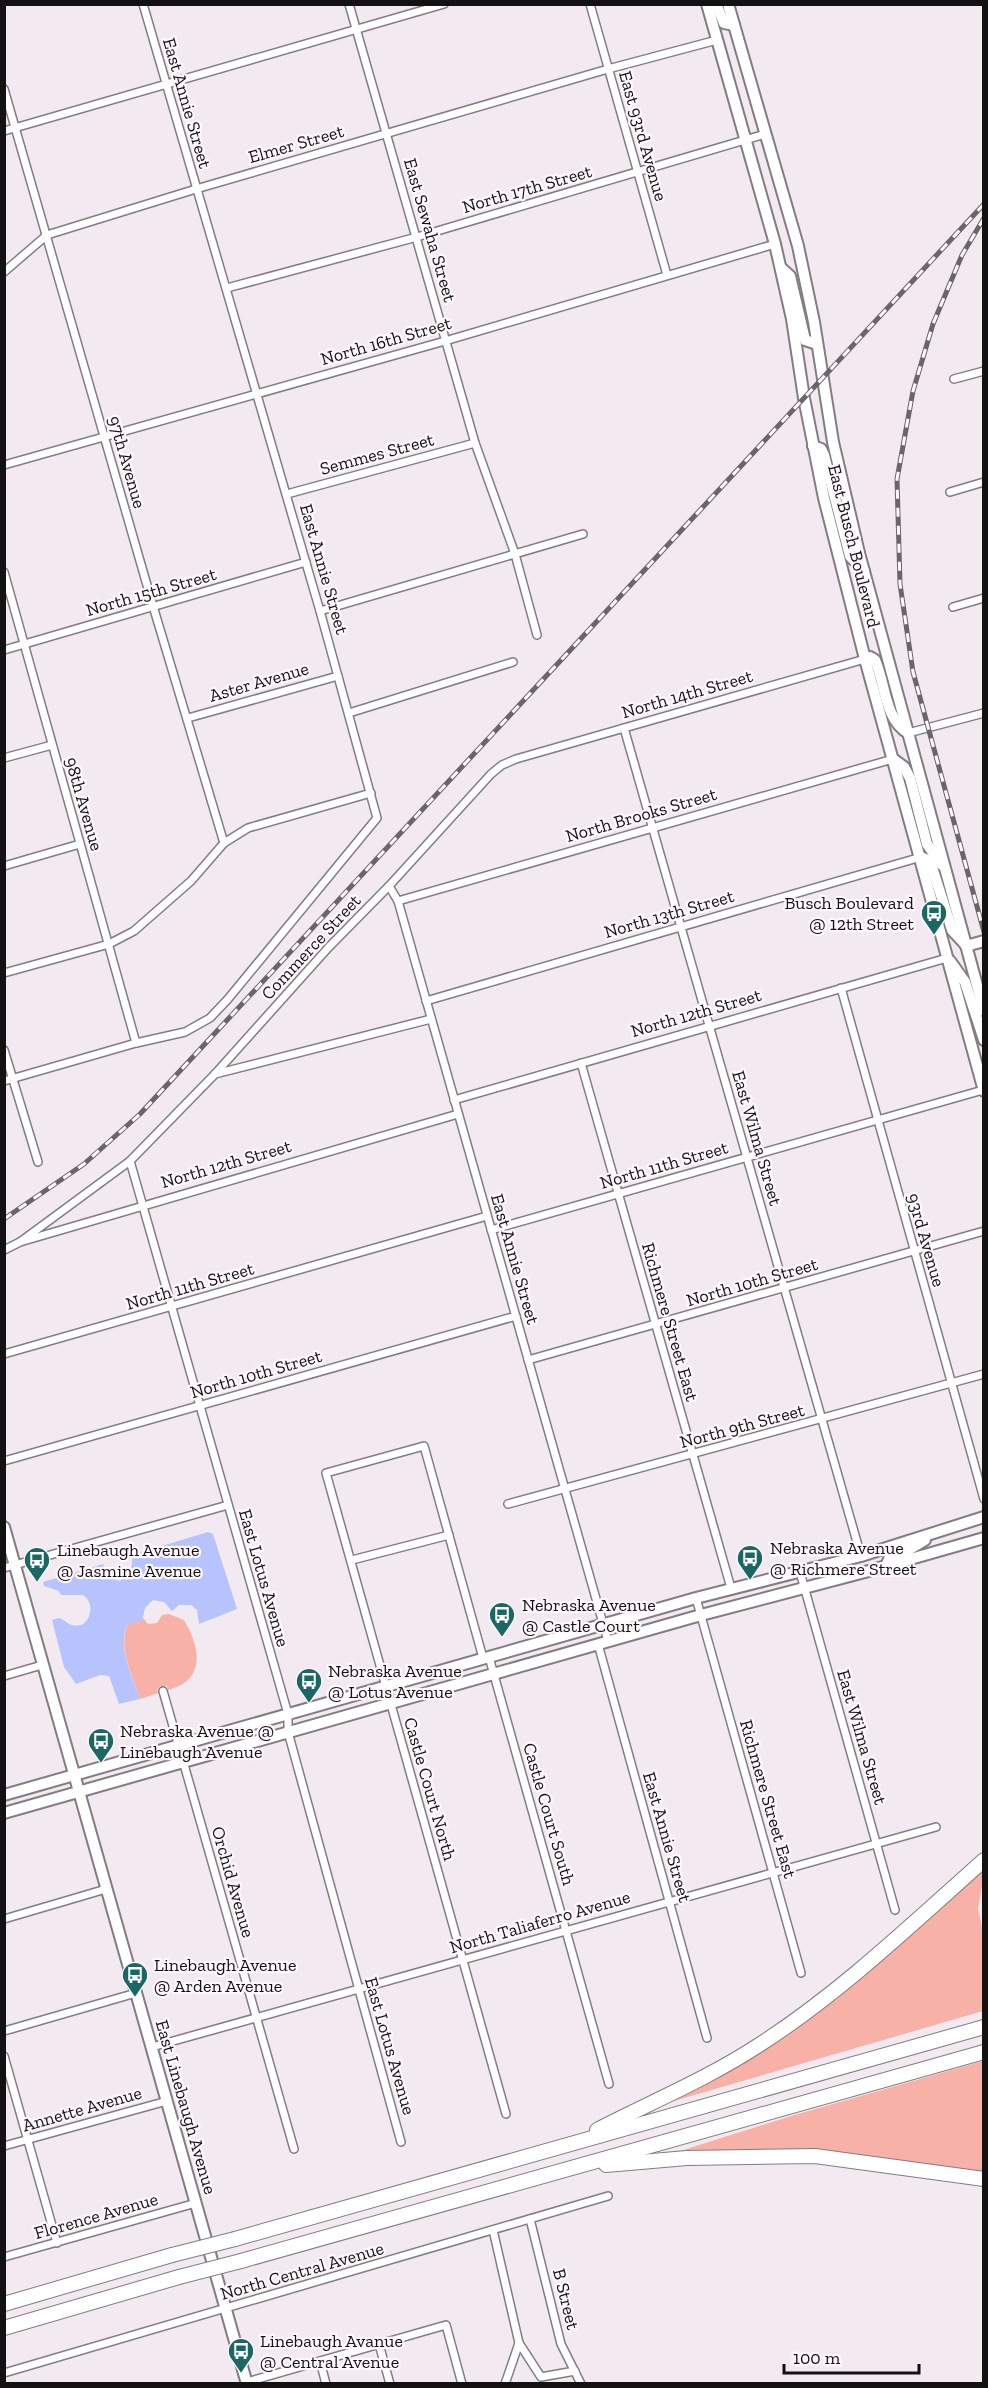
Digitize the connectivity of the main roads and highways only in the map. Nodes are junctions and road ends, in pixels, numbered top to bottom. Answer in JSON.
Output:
{"nodes":[{"id":1,"x":707,"y":4,"type":"edge"},
{"id":2,"x":716,"y":4,"type":"edge"},
{"id":3,"x":728,"y":4,"type":"edge"},
{"id":4,"x":734,"y":25,"type":"junction"},
{"id":5,"x":780,"y":268,"type":"junction"},
{"id":6,"x":817,"y":344,"type":"junction"},
{"id":7,"x":813,"y":446,"type":"junction"},
{"id":8,"x":864,"y":571,"type":"junction"},
{"id":9,"x":865,"y":659,"type":"junction"},
{"id":10,"x":908,"y":734,"type":"junction"},
{"id":11,"x":892,"y":759,"type":"junction"},
{"id":12,"x":921,"y":857,"type":"junction"},
{"id":13,"x":946,"y":870,"type":"junction"},
{"id":14,"x":984,"y":941,"type":"edge"},
{"id":15,"x":966,"y":946,"type":"junction"},
{"id":16,"x":947,"y":958,"type":"junction"},
{"id":17,"x":984,"y":1011,"type":"edge"},
{"id":18,"x":984,"y":1040,"type":"edge"},
{"id":19,"x":983,"y":1091,"type":"edge"},
{"id":20,"x":984,"y":1517,"type":"edge"},
{"id":21,"x":4,"y":1527,"type":"edge"},
{"id":22,"x":929,"y":1534,"type":"junction"},
{"id":23,"x":984,"y":1538,"type":"edge"},
{"id":24,"x":10,"y":1566,"type":"edge"},
{"id":25,"x":886,"y":1566,"type":"junction"},
{"id":26,"x":76,"y":1774,"type":"junction"},
{"id":27,"x":81,"y":1791,"type":"junction"},
{"id":28,"x":4,"y":1795,"type":"edge"},
{"id":29,"x":4,"y":1813,"type":"edge"},
{"id":30,"x":984,"y":1860,"type":"edge"},
{"id":31,"x":984,"y":2027,"type":"edge"},
{"id":32,"x":984,"y":2052,"type":"edge"},
{"id":33,"x":571,"y":2144,"type":"junction"},
{"id":34,"x":574,"y":2167,"type":"junction"},
{"id":35,"x":984,"y":2179,"type":"edge"},
{"id":36,"x":4,"y":2304,"type":"edge"},
{"id":37,"x":4,"y":2328,"type":"edge"},
{"id":38,"x":247,"y":2383,"type":"edge"}],
"edges":[{"from":1,"to":5,"type":"main road","name":"East Busch Boulevard"},
{"from":2,"to":4,"type":"main road"},
{"from":3,"to":4,"type":"main road","name":"East Busch Boulevard"},
{"from":4,"to":6,"type":"main road","name":"East Busch Boulevard"},
{"from":5,"to":6,"type":"main road"},
{"from":5,"to":7,"type":"main road","name":"East Busch Boulevard"},
{"from":6,"to":8,"type":"main road","name":"East Busch Boulevard"},
{"from":7,"to":8,"type":"main road"},
{"from":7,"to":9,"type":"main road","name":"East Busch Boulevard"},
{"from":8,"to":10,"type":"main road","name":"East Busch Boulevard"},
{"from":9,"to":10,"type":"main road"},
{"from":9,"to":11,"type":"main road","name":"East Busch Boulevard"},
{"from":10,"to":13,"type":"main road","name":"East Busch Boulevard"},
{"from":11,"to":12,"type":"main road","name":"East Busch Boulevard"},
{"from":11,"to":13,"type":"main road"},
{"from":12,"to":15,"type":"main road"},
{"from":12,"to":16,"type":"main road","name":"East Busch Boulevard"},
{"from":13,"to":15,"type":"main road","name":"East Busch Boulevard"},
{"from":14,"to":15,"type":"main road"},
{"from":15,"to":17,"type":"main road","name":"East Busch Boulevard"},
{"from":16,"to":18,"type":"main road"},
{"from":16,"to":19,"type":"main road","name":"East Busch Boulevard"},
{"from":20,"to":22,"type":"main road"},
{"from":21,"to":24,"type":"main road","name":"East Linebaugh Avenue"},
{"from":22,"to":25,"type":"main road"},
{"from":22,"to":26,"type":"main road"},
{"from":23,"to":25,"type":"main road"},
{"from":24,"to":26,"type":"main road","name":"East Linebaugh Avenue"},
{"from":25,"to":27,"type":"main road"},
{"from":26,"to":27,"type":"main road","name":"East Linebaugh Avenue"},
{"from":26,"to":28,"type":"main road"},
{"from":27,"to":29,"type":"main road"},
{"from":27,"to":38,"type":"main road","name":"East Linebaugh Avenue"},
{"from":30,"to":33,"type":"highway"},
{"from":31,"to":33,"type":"highway"},
{"from":32,"to":34,"type":"highway"},
{"from":33,"to":36,"type":"highway","bridge":true},
{"from":34,"to":35,"type":"highway"},
{"from":34,"to":37,"type":"highway","bridge":true}]}
